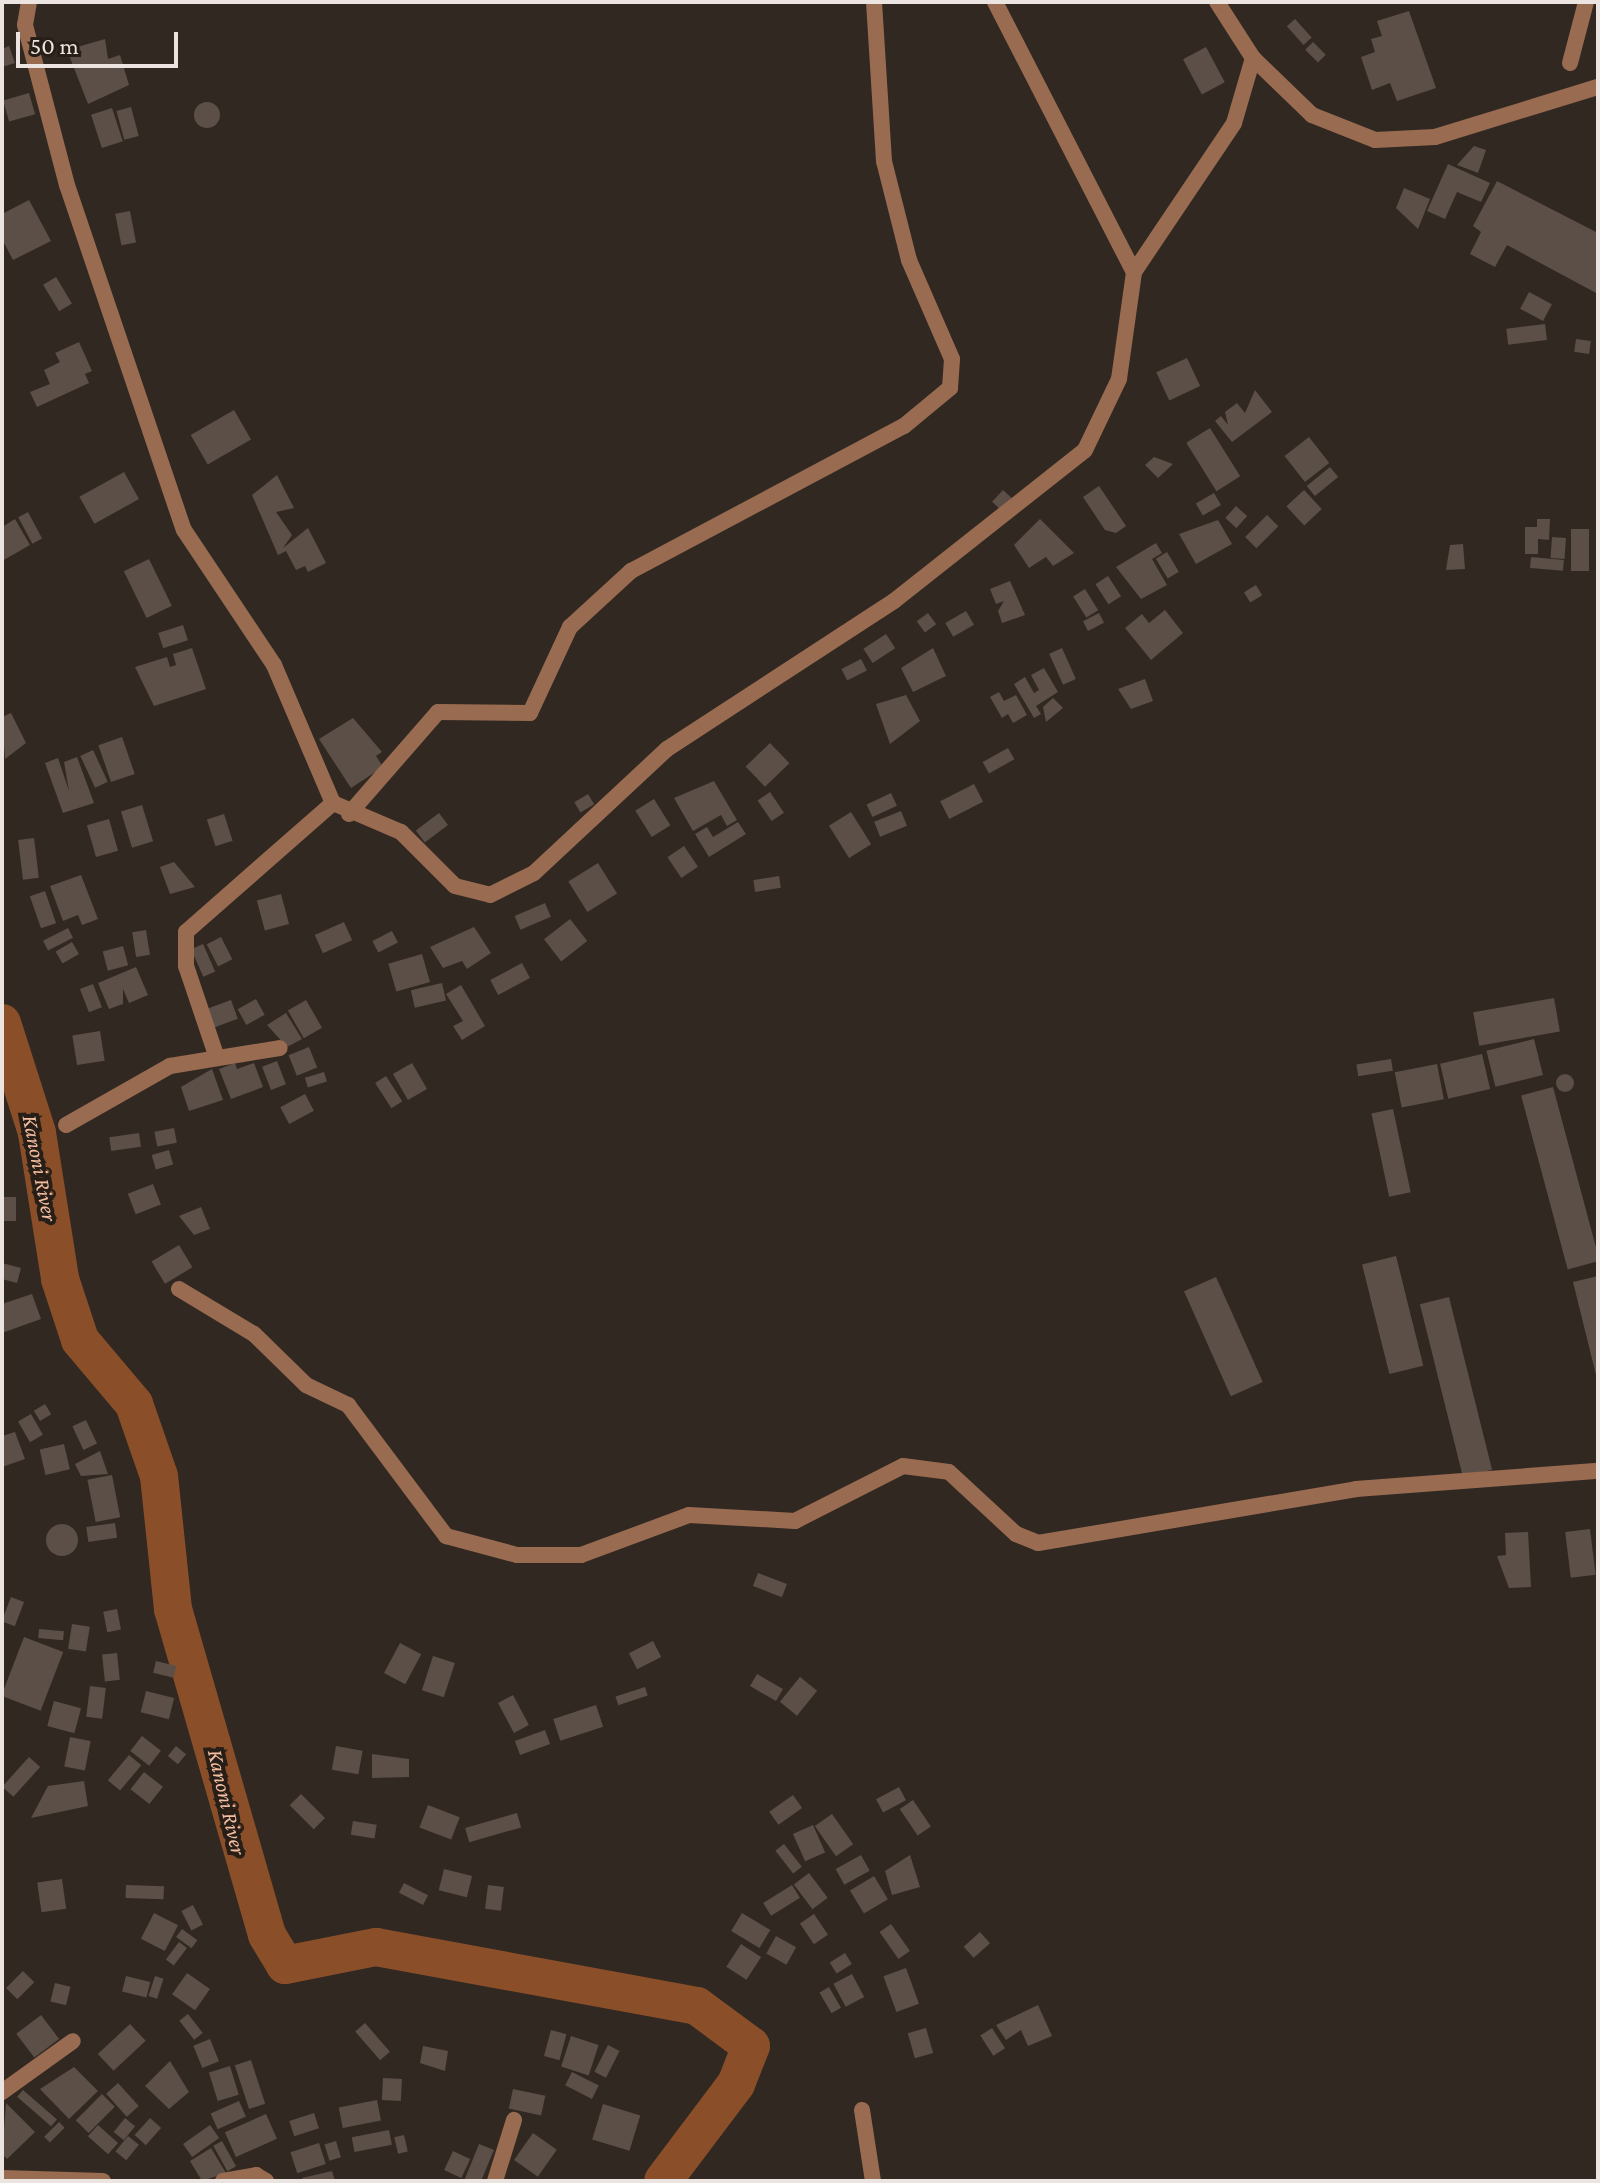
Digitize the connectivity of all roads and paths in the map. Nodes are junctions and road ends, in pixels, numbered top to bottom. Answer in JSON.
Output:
{"nodes":[{"id":1,"x":29,"y":2,"type":"edge"},
{"id":2,"x":874,"y":2,"type":"edge"},
{"id":3,"x":995,"y":2,"type":"edge"},
{"id":4,"x":1217,"y":2,"type":"edge"},
{"id":5,"x":1586,"y":2,"type":"edge"},
{"id":6,"x":1253,"y":58,"type":"junction"},
{"id":7,"x":1570,"y":63,"type":"dead end"},
{"id":8,"x":1598,"y":87,"type":"edge"},
{"id":9,"x":1134,"y":272,"type":"junction"},
{"id":10,"x":333,"y":803,"type":"junction"},
{"id":11,"x":349,"y":814,"type":"junction"},
{"id":12,"x":280,"y":1048,"type":"dead end"},
{"id":13,"x":216,"y":1055,"type":"junction"},
{"id":14,"x":66,"y":1125,"type":"dead end"},
{"id":15,"x":179,"y":1289,"type":"dead end"},
{"id":16,"x":1598,"y":1471,"type":"edge"},
{"id":17,"x":73,"y":2041,"type":"dead end"},
{"id":18,"x":2,"y":2092,"type":"edge"},
{"id":19,"x":862,"y":2110,"type":"dead end"},
{"id":20,"x":514,"y":2120,"type":"dead end"},
{"id":21,"x":2,"y":2178,"type":"edge"},
{"id":22,"x":103,"y":2181,"type":"edge"},
{"id":23,"x":223,"y":2181,"type":"edge"},
{"id":24,"x":266,"y":2181,"type":"edge"},
{"id":25,"x":495,"y":2181,"type":"edge"},
{"id":26,"x":873,"y":2181,"type":"edge"}],
"edges":[{"from":1,"to":10,"type":"street"},
{"from":2,"to":11,"type":"street"},
{"from":3,"to":9,"type":"street"},
{"from":4,"to":6,"type":"street"},
{"from":5,"to":7,"type":"street"},
{"from":6,"to":8,"type":"street"},
{"from":6,"to":9,"type":"street"},
{"from":9,"to":11,"type":"street"},
{"from":10,"to":11,"type":"street"},
{"from":10,"to":13,"type":"street"},
{"from":12,"to":13,"type":"street"},
{"from":13,"to":14,"type":"street"},
{"from":15,"to":16,"type":"street"},
{"from":17,"to":18,"type":"street"},
{"from":19,"to":26,"type":"street"},
{"from":20,"to":25,"type":"street"},
{"from":21,"to":22,"type":"street"},
{"from":23,"to":24,"type":"street"}]}
